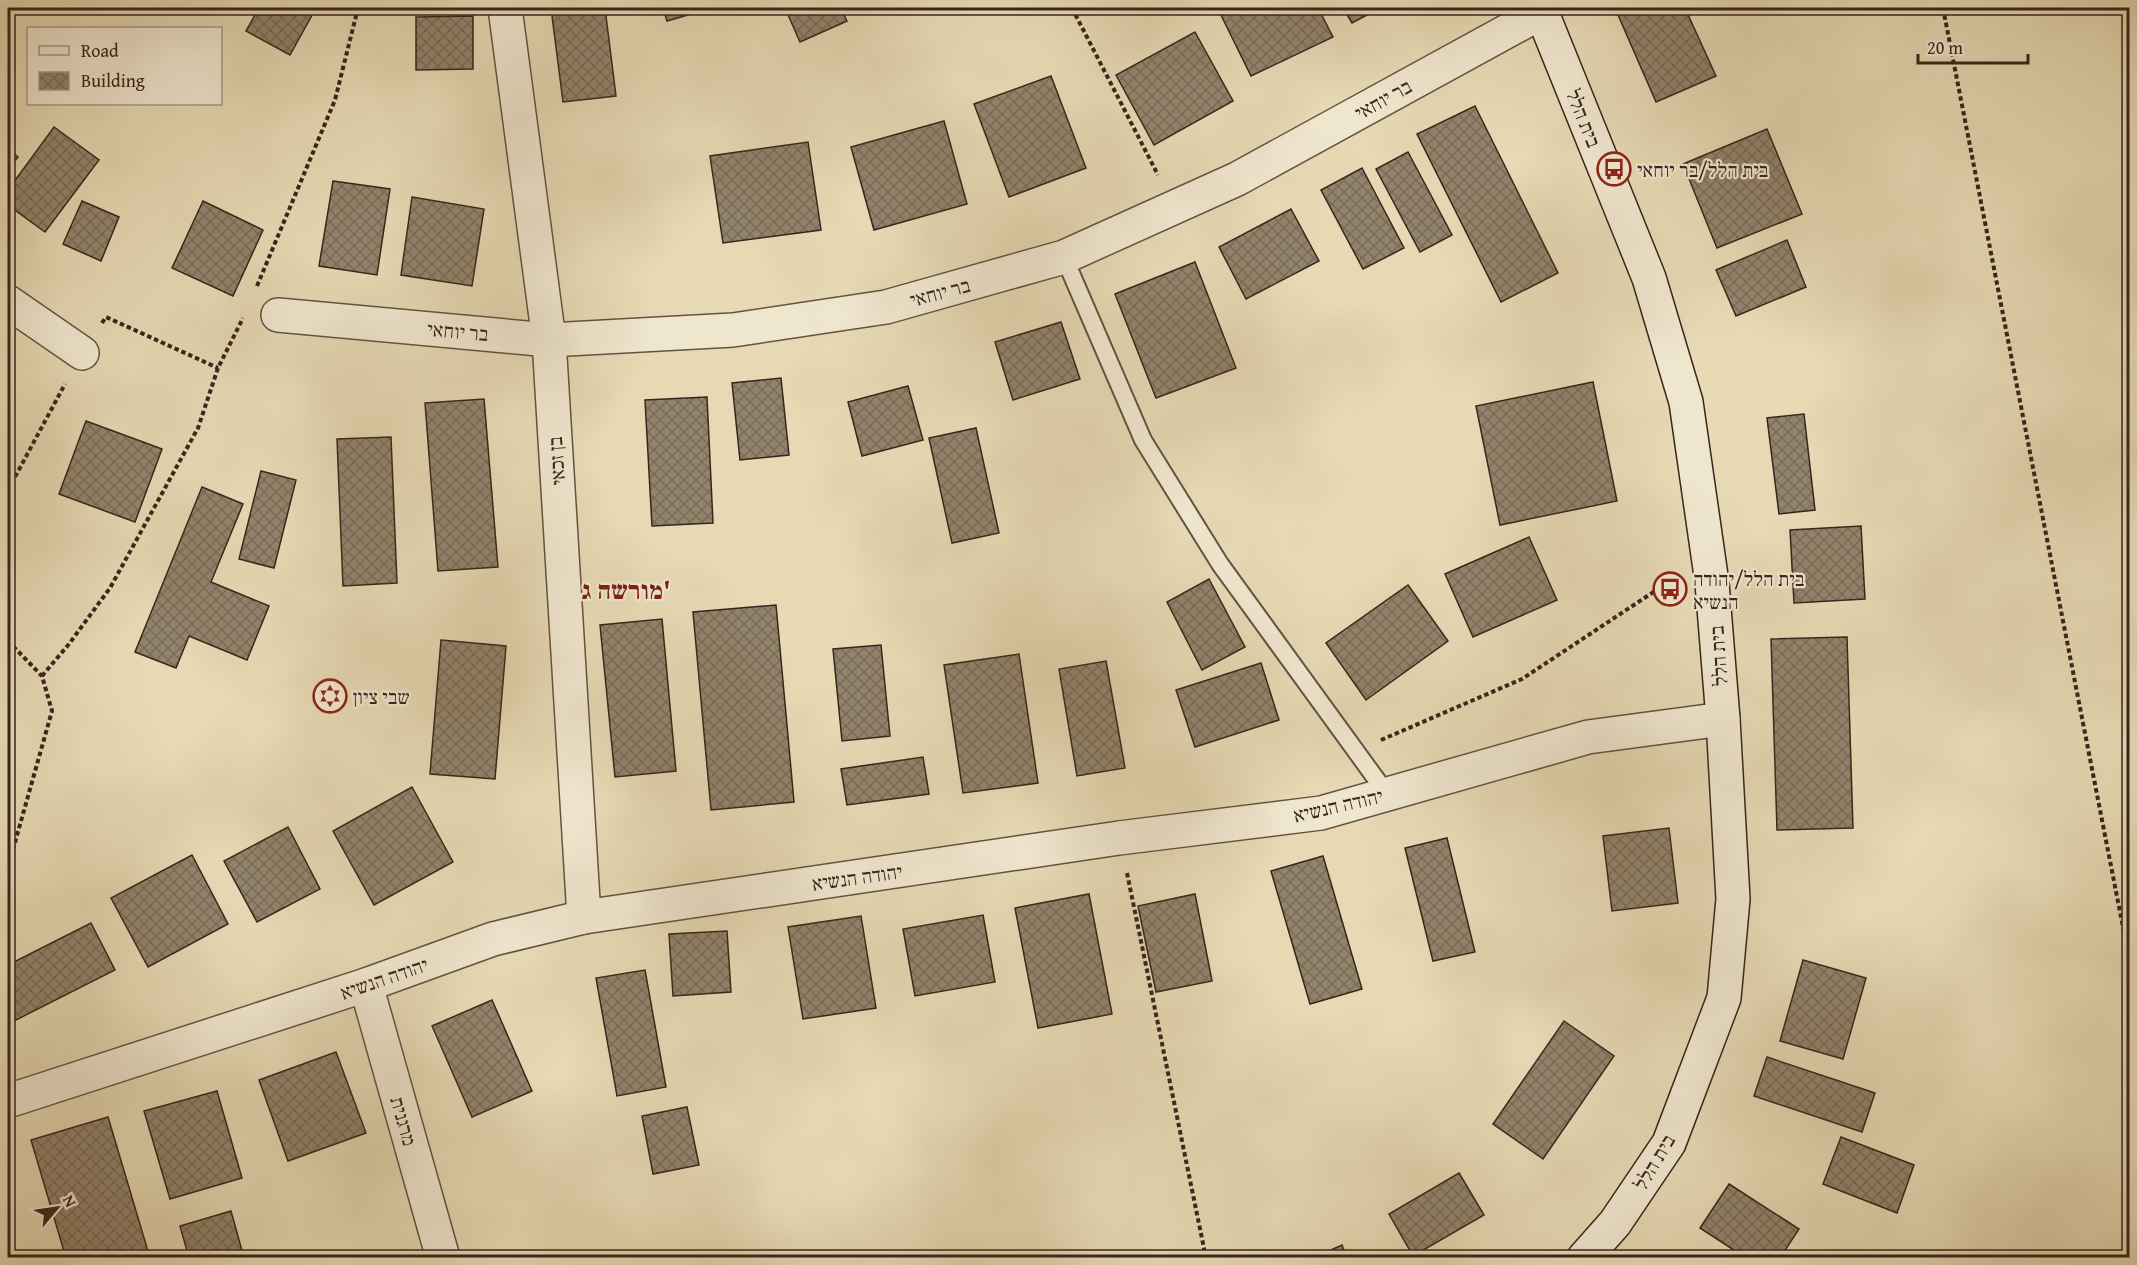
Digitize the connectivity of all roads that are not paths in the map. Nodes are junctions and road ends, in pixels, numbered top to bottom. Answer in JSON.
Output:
{"nodes":[{"id":1,"x":506,"y":8,"type":"edge"},
{"id":2,"x":1541,"y":10,"type":"edge"},
{"id":3,"x":1064,"y":257,"type":"junction"},
{"id":4,"x":8,"y":302,"type":"edge"},
{"id":5,"x":278,"y":315,"type":"dead end"},
{"id":6,"x":549,"y":340,"type":"junction"},
{"id":7,"x":82,"y":352,"type":"dead end"},
{"id":8,"x":1723,"y":719,"type":"junction"},
{"id":9,"x":1387,"y":794,"type":"junction"},
{"id":10,"x":584,"y":917,"type":"junction"},
{"id":11,"x":366,"y":985,"type":"junction"},
{"id":12,"x":8,"y":1101,"type":"edge"},
{"id":13,"x":443,"y":1257,"type":"edge"},
{"id":14,"x":1584,"y":1257,"type":"edge"}],
"edges":[{"from":1,"to":6,"type":"street","name":"בן זכאי"},
{"from":2,"to":3,"type":"street","name":"בר יוחאי"},
{"from":2,"to":8,"type":"street","name":"בית הלל"},
{"from":3,"to":6,"type":"street","name":"בר יוחאי"},
{"from":3,"to":9,"type":"lane"},
{"from":4,"to":7,"type":"street"},
{"from":5,"to":6,"type":"street","name":"בר יוחאי"},
{"from":6,"to":10,"type":"street","name":"בן זכאי"},
{"from":8,"to":9,"type":"street","name":"יהודה הנשיא"},
{"from":8,"to":14,"type":"street","name":"בית הלל"},
{"from":9,"to":10,"type":"street","name":"יהודה הנשיא"},
{"from":10,"to":11,"type":"street","name":"יהודה הנשיא"},
{"from":11,"to":12,"type":"street","name":"יהודה הנשיא"},
{"from":11,"to":13,"type":"street","name":"מרגנית"}]}
